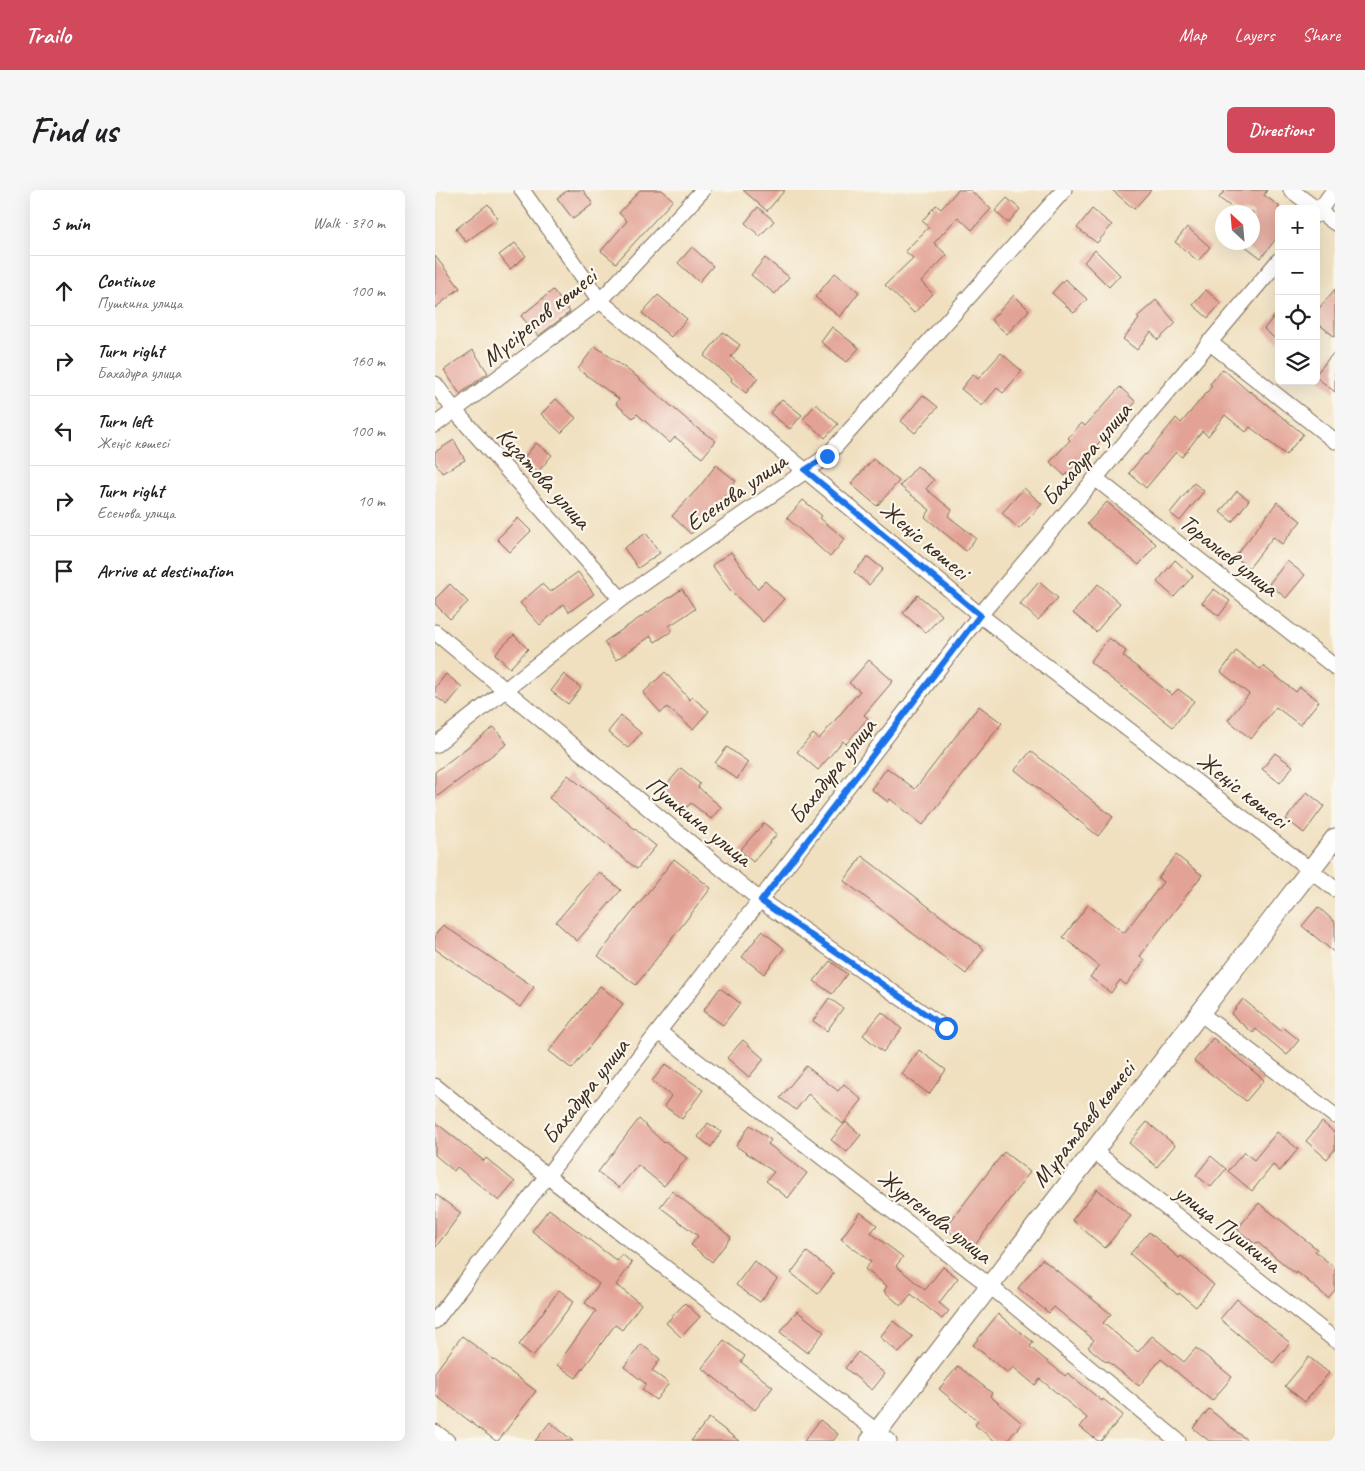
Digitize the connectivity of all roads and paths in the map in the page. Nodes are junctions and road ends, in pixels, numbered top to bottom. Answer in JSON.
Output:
{"nodes":[{"id":1,"x":522,"y":190,"type":"edge"},
{"id":2,"x":703,"y":190,"type":"edge"},
{"id":3,"x":1064,"y":190,"type":"edge"},
{"id":4,"x":1291,"y":190,"type":"edge"},
{"id":5,"x":1334,"y":190,"type":"edge"},
{"id":6,"x":1310,"y":205,"type":"edge"},
{"id":7,"x":1320,"y":207,"type":"edge"},
{"id":8,"x":1320,"y":213,"type":"edge"},
{"id":9,"x":1335,"y":223,"type":"edge"},
{"id":10,"x":1275,"y":265,"type":"edge"},
{"id":11,"x":600,"y":302,"type":"junction"},
{"id":12,"x":1209,"y":342,"type":"junction"},
{"id":13,"x":435,"y":384,"type":"edge"},
{"id":14,"x":455,"y":411,"type":"junction"},
{"id":15,"x":435,"y":425,"type":"edge"},
{"id":16,"x":1335,"y":441,"type":"edge"},
{"id":17,"x":805,"y":470,"type":"junction"},
{"id":18,"x":1095,"y":478,"type":"junction"},
{"id":19,"x":621,"y":599,"type":"junction"},
{"id":20,"x":980,"y":615,"type":"junction"},
{"id":21,"x":435,"y":632,"type":"edge"},
{"id":22,"x":1335,"y":667,"type":"edge"},
{"id":23,"x":505,"y":690,"type":"junction"},
{"id":24,"x":435,"y":745,"type":"edge"},
{"id":25,"x":1335,"y":838,"type":"edge"},
{"id":26,"x":1310,"y":870,"type":"junction"},
{"id":27,"x":1335,"y":889,"type":"edge"},
{"id":28,"x":761,"y":901,"type":"junction"},
{"id":29,"x":1200,"y":1013,"type":"junction"},
{"id":30,"x":946,"y":1028,"type":"dead end"},
{"id":31,"x":659,"y":1032,"type":"junction"},
{"id":32,"x":435,"y":1086,"type":"edge"},
{"id":33,"x":1335,"y":1116,"type":"edge"},
{"id":34,"x":1094,"y":1151,"type":"junction"},
{"id":35,"x":547,"y":1176,"type":"junction"},
{"id":36,"x":990,"y":1286,"type":"junction"},
{"id":37,"x":435,"y":1321,"type":"edge"},
{"id":38,"x":1335,"y":1340,"type":"edge"},
{"id":39,"x":435,"y":1432,"type":"edge"},
{"id":40,"x":879,"y":1438,"type":"edge"},
{"id":41,"x":447,"y":1441,"type":"edge"},
{"id":42,"x":1178,"y":1441,"type":"edge"}],
"edges":[{"from":1,"to":11,"type":"street","name":"Жеңіс көшесі"},
{"from":2,"to":11,"type":"street","name":"Мүсірепов көшесі"},
{"from":3,"to":17,"type":"street","name":"Есенова улица"},
{"from":4,"to":6,"type":"street"},
{"from":5,"to":7,"type":"street"},
{"from":8,"to":9,"type":"street"},
{"from":10,"to":12,"type":"street","name":"Бахадура улица"},
{"from":11,"to":14,"type":"street","name":"Мүсірепов көшесі"},
{"from":11,"to":17,"type":"street","name":"Жеңіс көшесі"},
{"from":12,"to":16,"type":"street"},
{"from":12,"to":18,"type":"street","name":"Бахадура улица"},
{"from":13,"to":14,"type":"street","name":"Кизатова улица"},
{"from":14,"to":15,"type":"street","name":"Мүсірепов көшесі"},
{"from":14,"to":19,"type":"street","name":"Кизатова улица"},
{"from":17,"to":19,"type":"street","name":"Есенова улица"},
{"from":17,"to":20,"type":"street","name":"Жеңіс көшесі"},
{"from":18,"to":20,"type":"street","name":"Бахадура улица"},
{"from":18,"to":22,"type":"street","name":"Торалиев улица"},
{"from":19,"to":23,"type":"street","name":"Есенова улица"},
{"from":20,"to":26,"type":"street","name":"Жеңіс көшесі"},
{"from":20,"to":28,"type":"street","name":"Бахадура улица"},
{"from":21,"to":23,"type":"street","name":"Пушкина улица"},
{"from":23,"to":24,"type":"street","name":"Есенова улица"},
{"from":23,"to":28,"type":"street","name":"Пушкина улица"},
{"from":25,"to":26,"type":"street","name":"Мұратбаев көшесі"},
{"from":26,"to":27,"type":"street","name":"Жеңіс көшесі"},
{"from":26,"to":29,"type":"street","name":"Мұратбаев көшесі"},
{"from":28,"to":30,"type":"street","name":"Пушкина улица"},
{"from":28,"to":31,"type":"street","name":"Бахадура улица"},
{"from":29,"to":33,"type":"street"},
{"from":29,"to":34,"type":"street","name":"Мұратбаев көшесі"},
{"from":31,"to":35,"type":"street","name":"Бахадура улица"},
{"from":31,"to":36,"type":"street","name":"Жургенова улица"},
{"from":32,"to":35,"type":"street"},
{"from":34,"to":36,"type":"street","name":"Мұратбаев көшесі"},
{"from":34,"to":38,"type":"street","name":"улица Пушкина"},
{"from":35,"to":37,"type":"street","name":"Бахадура улица"},
{"from":35,"to":40,"type":"street"},
{"from":36,"to":40,"type":"street","name":"Мұратбаев көшесі"},
{"from":36,"to":42,"type":"street","name":"Жургенова улица"},
{"from":39,"to":41,"type":"street"}]}
